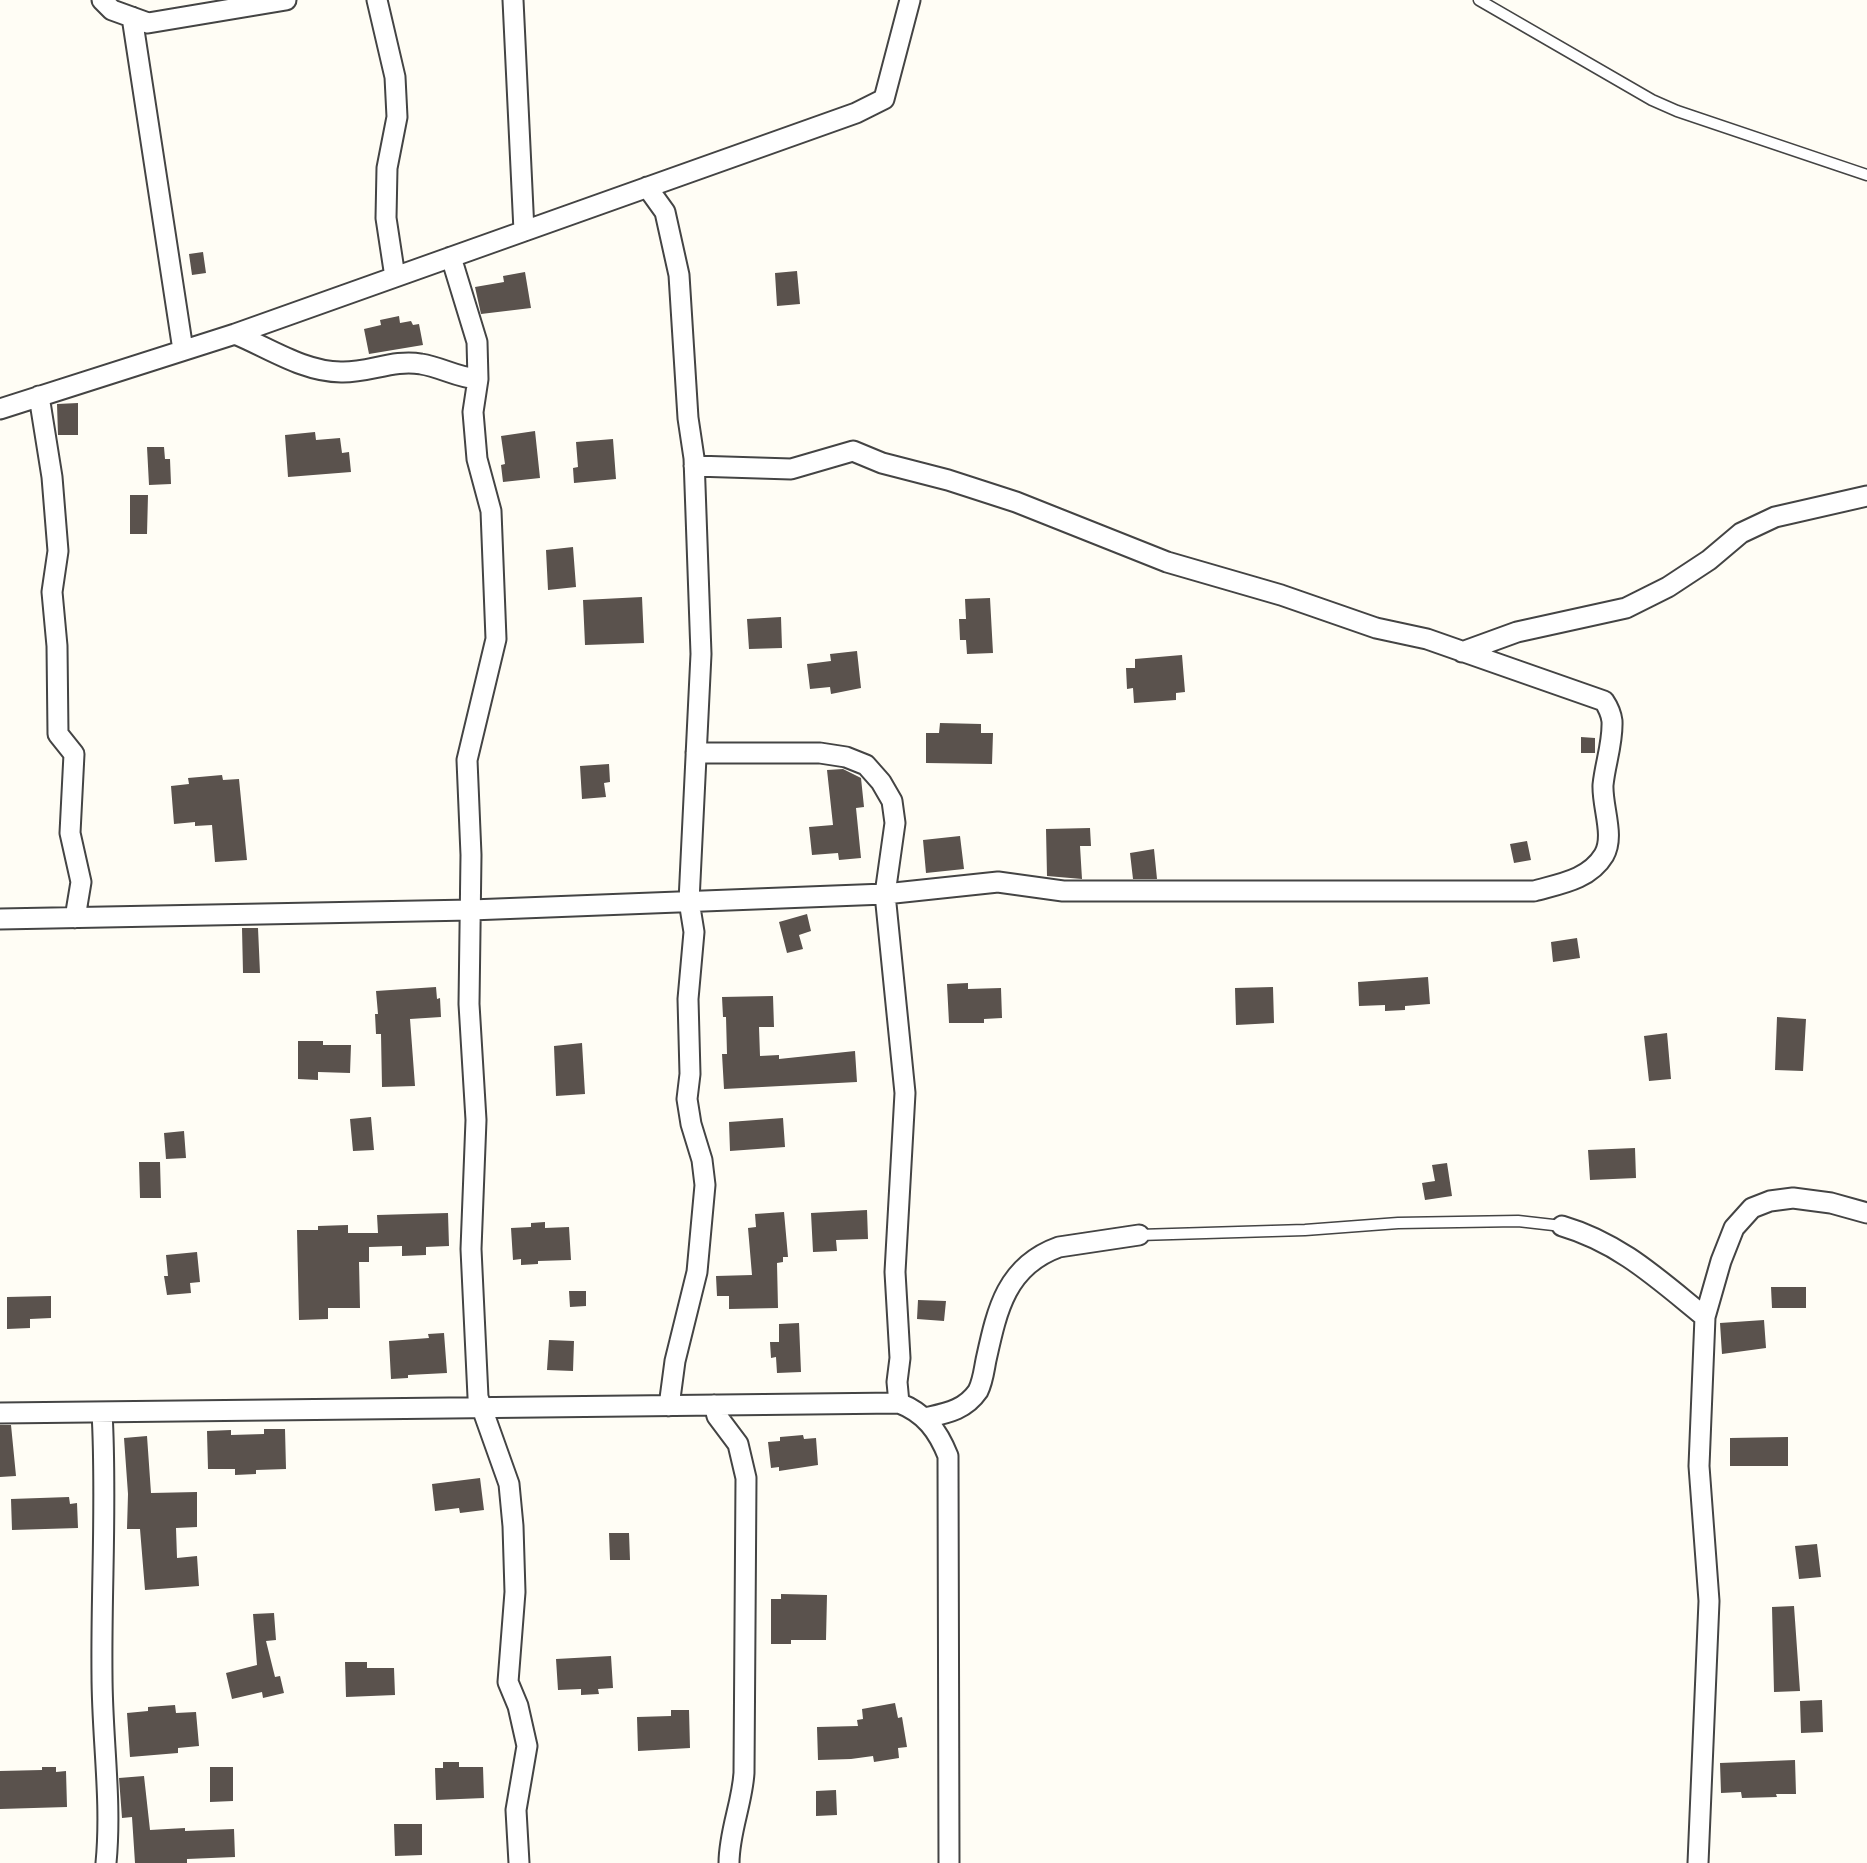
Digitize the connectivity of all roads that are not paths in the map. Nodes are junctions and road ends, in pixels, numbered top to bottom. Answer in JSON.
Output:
{"nodes":[{"id":1,"x":102,"y":0,"type":"edge"},
{"id":2,"x":286,"y":0,"type":"edge"},
{"id":3,"x":377,"y":0,"type":"edge"},
{"id":4,"x":513,"y":0,"type":"edge"},
{"id":5,"x":910,"y":0,"type":"edge"},
{"id":6,"x":1479,"y":0,"type":"edge"},
{"id":7,"x":217,"y":6,"type":"edge"},
{"id":8,"x":132,"y":17,"type":"junction"},
{"id":9,"x":1867,"y":175,"type":"edge"},
{"id":10,"x":647,"y":187,"type":"junction"},
{"id":11,"x":524,"y":230,"type":"junction"},
{"id":12,"x":451,"y":257,"type":"junction"},
{"id":13,"x":395,"y":277,"type":"junction"},
{"id":14,"x":235,"y":334,"type":"junction"},
{"id":15,"x":183,"y":350,"type":"junction"},
{"id":16,"x":478,"y":379,"type":"junction"},
{"id":17,"x":39,"y":396,"type":"junction"},
{"id":18,"x":0,"y":409,"type":"edge"},
{"id":19,"x":694,"y":466,"type":"junction"},
{"id":20,"x":1867,"y":496,"type":"edge"},
{"id":21,"x":1462,"y":652,"type":"junction"},
{"id":22,"x":696,"y":753,"type":"junction"},
{"id":23,"x":885,"y":894,"type":"junction"},
{"id":24,"x":689,"y":901,"type":"junction"},
{"id":25,"x":471,"y":910,"type":"junction"},
{"id":26,"x":75,"y":918,"type":"junction"},
{"id":27,"x":0,"y":919,"type":"edge"},
{"id":28,"x":1867,"y":1213,"type":"edge"},
{"id":29,"x":1562,"y":1226,"type":"joint"},
{"id":30,"x":1139,"y":1235,"type":"joint"},
{"id":31,"x":1705,"y":1317,"type":"junction"},
{"id":32,"x":899,"y":1403,"type":"junction"},
{"id":33,"x":714,"y":1405,"type":"junction"},
{"id":34,"x":669,"y":1406,"type":"junction"},
{"id":35,"x":481,"y":1408,"type":"junction"},
{"id":36,"x":102,"y":1412,"type":"junction"},
{"id":37,"x":0,"y":1413,"type":"edge"},
{"id":38,"x":925,"y":1418,"type":"junction"},
{"id":39,"x":106,"y":1863,"type":"edge"},
{"id":40,"x":519,"y":1863,"type":"edge"},
{"id":41,"x":729,"y":1863,"type":"edge"},
{"id":42,"x":949,"y":1863,"type":"edge"},
{"id":43,"x":1698,"y":1863,"type":"edge"}],
"edges":[{"from":1,"to":8,"type":"street"},
{"from":2,"to":7,"type":"street"},
{"from":3,"to":13,"type":"street"},
{"from":4,"to":11,"type":"street"},
{"from":5,"to":10,"type":"street"},
{"from":6,"to":9,"type":"lane"},
{"from":7,"to":8,"type":"street"},
{"from":8,"to":15,"type":"street"},
{"from":10,"to":11,"type":"street"},
{"from":10,"to":19,"type":"street"},
{"from":11,"to":12,"type":"street"},
{"from":12,"to":13,"type":"street"},
{"from":12,"to":16,"type":"street"},
{"from":13,"to":14,"type":"street"},
{"from":14,"to":15,"type":"street"},
{"from":14,"to":16,"type":"street"},
{"from":15,"to":17,"type":"street"},
{"from":16,"to":25,"type":"street"},
{"from":17,"to":18,"type":"street"},
{"from":17,"to":26,"type":"street"},
{"from":19,"to":21,"type":"street"},
{"from":19,"to":22,"type":"street"},
{"from":20,"to":21,"type":"street"},
{"from":21,"to":23,"type":"street"},
{"from":22,"to":23,"type":"street"},
{"from":22,"to":24,"type":"street"},
{"from":23,"to":24,"type":"street"},
{"from":23,"to":32,"type":"street"},
{"from":24,"to":25,"type":"street"},
{"from":24,"to":34,"type":"street"},
{"from":25,"to":26,"type":"street"},
{"from":25,"to":35,"type":"street"},
{"from":26,"to":27,"type":"street"},
{"from":28,"to":31,"type":"street"},
{"from":29,"to":30,"type":"lane"},
{"from":29,"to":31,"type":"street"},
{"from":30,"to":38,"type":"street"},
{"from":31,"to":43,"type":"street"},
{"from":32,"to":33,"type":"street"},
{"from":32,"to":38,"type":"street"},
{"from":33,"to":34,"type":"street"},
{"from":33,"to":41,"type":"street"},
{"from":34,"to":35,"type":"street"},
{"from":35,"to":36,"type":"street"},
{"from":35,"to":40,"type":"street"},
{"from":36,"to":37,"type":"street"},
{"from":36,"to":39,"type":"street"},
{"from":38,"to":42,"type":"street"}]}
